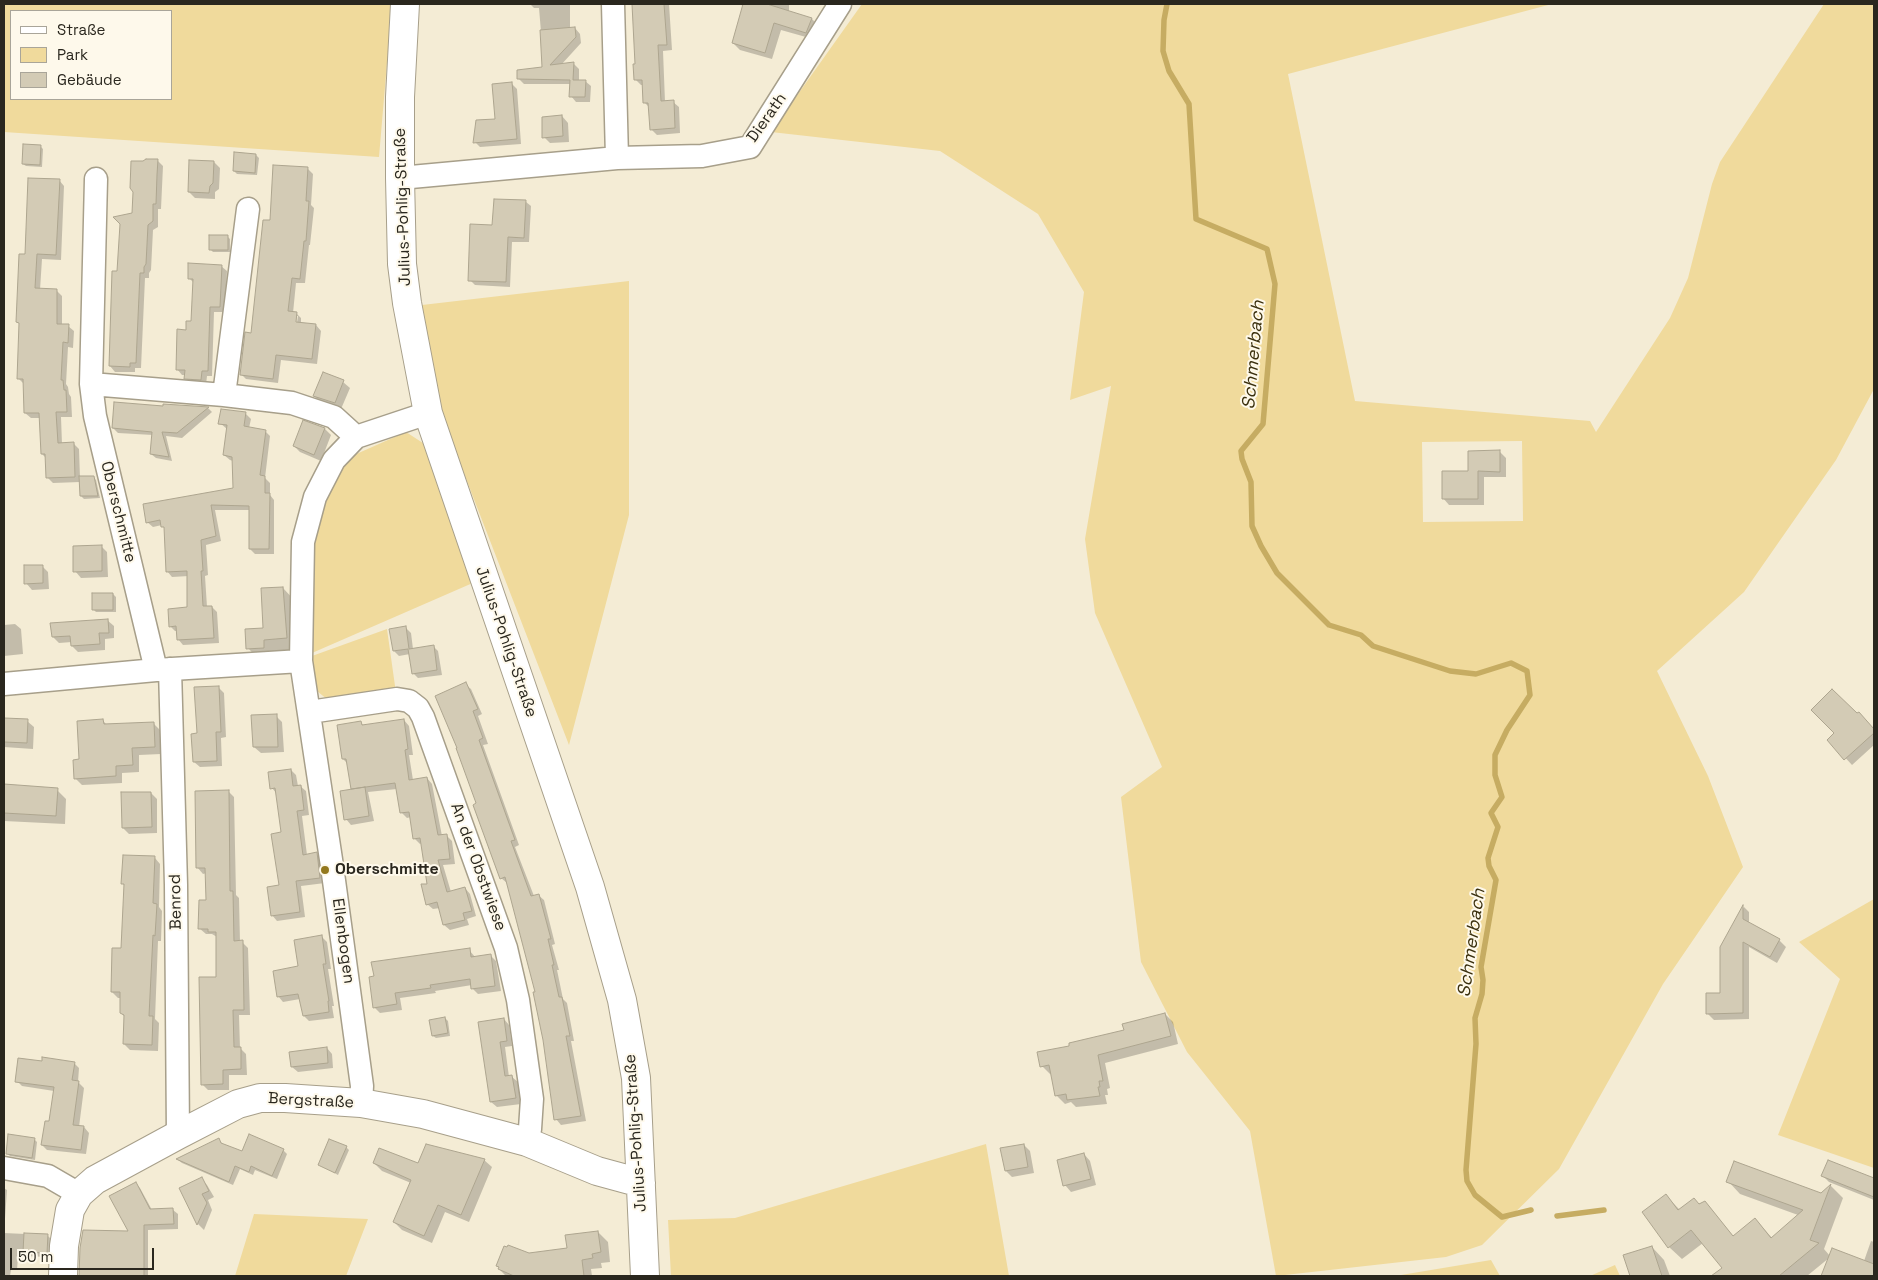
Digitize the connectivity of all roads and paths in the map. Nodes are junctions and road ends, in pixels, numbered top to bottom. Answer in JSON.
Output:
{"nodes":[{"id":1,"x":405,"y":4,"type":"edge"},
{"id":2,"x":613,"y":4,"type":"edge"},
{"id":3,"x":840,"y":4,"type":"edge"},
{"id":4,"x":617,"y":158,"type":"junction"},
{"id":5,"x":400,"y":178,"type":"junction"},
{"id":6,"x":96,"y":179,"type":"dead end"},
{"id":7,"x":248,"y":209,"type":"dead end"},
{"id":8,"x":91,"y":384,"type":"junction"},
{"id":9,"x":224,"y":395,"type":"junction"},
{"id":10,"x":428,"y":413,"type":"junction"},
{"id":11,"x":356,"y":436,"type":"junction"},
{"id":12,"x":301,"y":661,"type":"junction"},
{"id":13,"x":163,"y":669,"type":"junction"},
{"id":14,"x":4,"y":684,"type":"edge"},
{"id":15,"x":310,"y":712,"type":"junction"},
{"id":16,"x":361,"y":1103,"type":"junction"},
{"id":17,"x":178,"y":1135,"type":"junction"},
{"id":18,"x":527,"y":1142,"type":"junction"},
{"id":19,"x":4,"y":1168,"type":"edge"},
{"id":20,"x":641,"y":1183,"type":"junction"},
{"id":21,"x":79,"y":1194,"type":"junction"},
{"id":22,"x":63,"y":1276,"type":"edge"},
{"id":23,"x":645,"y":1276,"type":"edge"}],
"edges":[{"from":1,"to":5,"type":"street","name":"Julius-Pohlig-Straße"},
{"from":2,"to":4,"type":"street"},
{"from":3,"to":4,"type":"street","name":"Dierath"},
{"from":4,"to":5,"type":"street","name":"Dierath"},
{"from":5,"to":10,"type":"street","name":"Julius-Pohlig-Straße"},
{"from":6,"to":8,"type":"street","name":"Oberschmitte"},
{"from":7,"to":9,"type":"street"},
{"from":8,"to":9,"type":"street"},
{"from":8,"to":13,"type":"street","name":"Oberschmitte"},
{"from":9,"to":11,"type":"street"},
{"from":10,"to":11,"type":"street"},
{"from":10,"to":20,"type":"street","name":"Julius-Pohlig-Straße"},
{"from":11,"to":12,"type":"street"},
{"from":12,"to":13,"type":"street"},
{"from":12,"to":15,"type":"street","name":"Ellenbogen"},
{"from":13,"to":14,"type":"street"},
{"from":13,"to":17,"type":"street","name":"Benrod"},
{"from":15,"to":16,"type":"street","name":"Ellenbogen"},
{"from":15,"to":18,"type":"street","name":"An der Obstwiese"},
{"from":16,"to":17,"type":"street","name":"Bergstraße"},
{"from":16,"to":18,"type":"street","name":"Bergstraße"},
{"from":17,"to":21,"type":"street","name":"Bergstraße"},
{"from":18,"to":20,"type":"street","name":"Bergstraße"},
{"from":19,"to":21,"type":"street"},
{"from":20,"to":23,"type":"street","name":"Julius-Pohlig-Straße"},
{"from":21,"to":22,"type":"street","name":"Bergstraße"}]}
